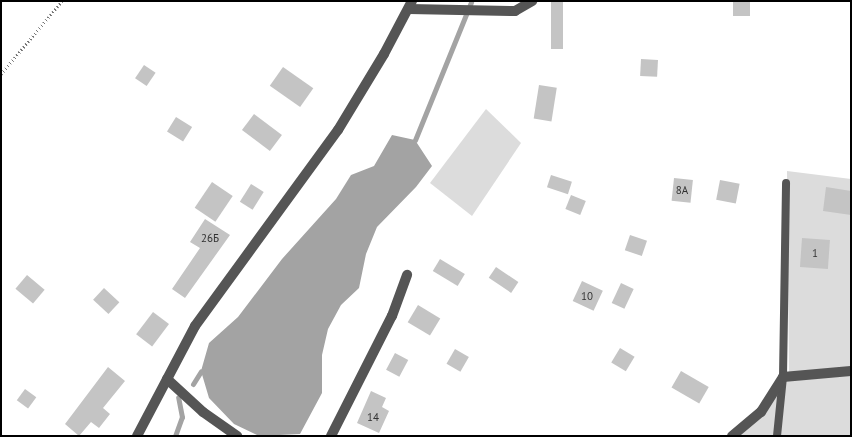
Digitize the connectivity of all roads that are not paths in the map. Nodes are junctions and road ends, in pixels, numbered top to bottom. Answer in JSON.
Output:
{"nodes":[{"id":1,"x":532,"y":1,"type":"edge"},
{"id":2,"x":410,"y":5,"type":"edge"},
{"id":3,"x":786,"y":183,"type":"dead end"},
{"id":4,"x":407,"y":275,"type":"dead end"},
{"id":5,"x":851,"y":371,"type":"edge"},
{"id":6,"x":783,"y":377,"type":"junction"},
{"id":7,"x":167,"y":379,"type":"junction"},
{"id":8,"x":137,"y":436,"type":"edge"},
{"id":9,"x":237,"y":436,"type":"edge"},
{"id":10,"x":332,"y":436,"type":"edge"},
{"id":11,"x":732,"y":436,"type":"edge"},
{"id":12,"x":777,"y":436,"type":"edge"}],
"edges":[{"from":1,"to":2,"type":"street"},
{"from":2,"to":7,"type":"street"},
{"from":3,"to":6,"type":"lane"},
{"from":4,"to":10,"type":"street"},
{"from":5,"to":6,"type":"street"},
{"from":6,"to":11,"type":"street"},
{"from":6,"to":12,"type":"lane"},
{"from":7,"to":8,"type":"street"},
{"from":7,"to":9,"type":"street"}]}
